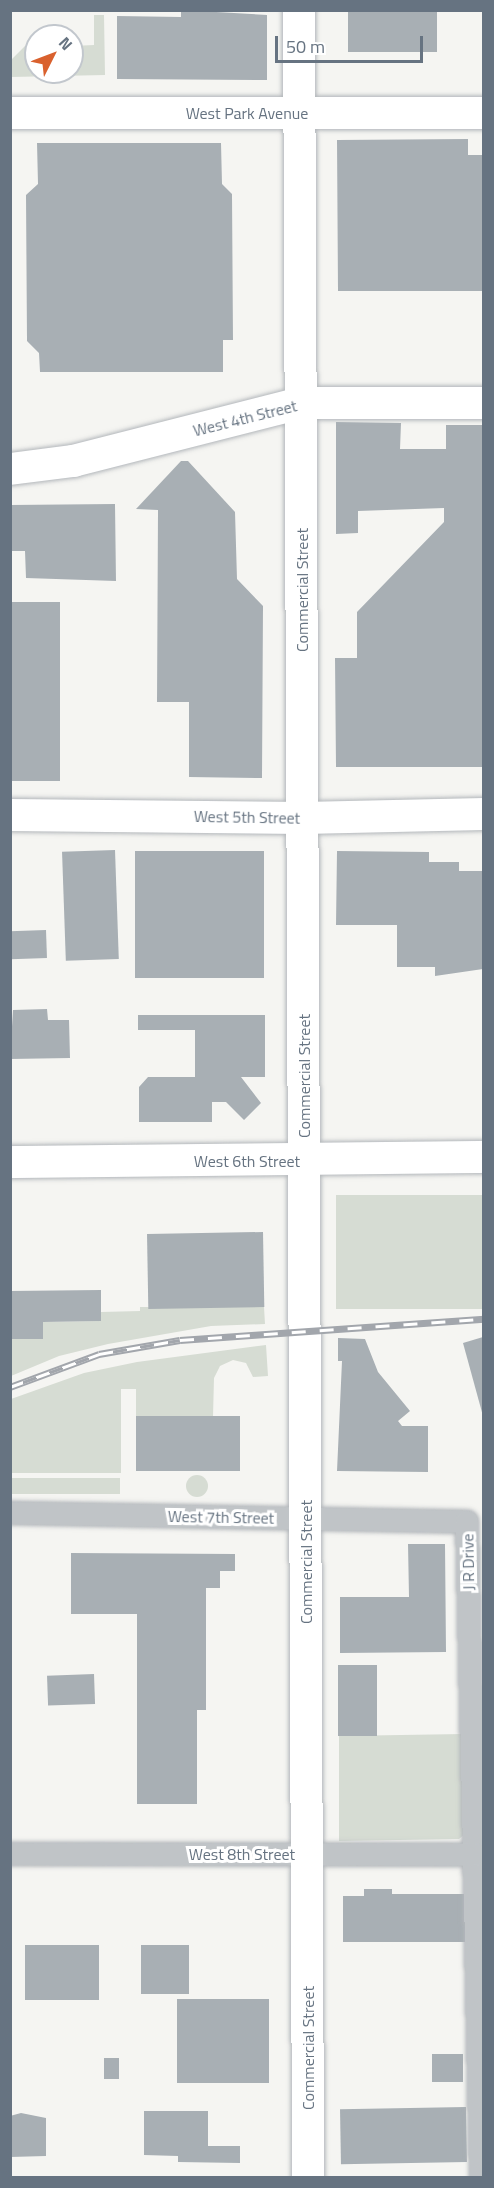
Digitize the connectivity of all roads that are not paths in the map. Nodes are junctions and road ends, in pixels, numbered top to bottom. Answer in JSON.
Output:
{"nodes":[{"id":1,"x":299,"y":10,"type":"edge"},
{"id":2,"x":10,"y":113,"type":"edge"},
{"id":3,"x":300,"y":113,"type":"junction"},
{"id":4,"x":483,"y":113,"type":"edge"},
{"id":5,"x":301,"y":403,"type":"junction"},
{"id":6,"x":483,"y":404,"type":"edge"},
{"id":7,"x":10,"y":469,"type":"edge"},
{"id":8,"x":483,"y":814,"type":"edge"},
{"id":9,"x":10,"y":815,"type":"edge"},
{"id":10,"x":303,"y":818,"type":"junction"},
{"id":11,"x":483,"y":1157,"type":"edge"},
{"id":12,"x":304,"y":1161,"type":"junction"},
{"id":13,"x":10,"y":1162,"type":"edge"},
{"id":14,"x":10,"y":1513,"type":"edge"},
{"id":15,"x":306,"y":1518,"type":"junction"},
{"id":16,"x":467,"y":1522,"type":"joint"},
{"id":17,"x":10,"y":1854,"type":"edge"},
{"id":18,"x":307,"y":1854,"type":"junction"},
{"id":19,"x":474,"y":1855,"type":"junction"},
{"id":20,"x":308,"y":2178,"type":"edge"},
{"id":21,"x":482,"y":2178,"type":"edge"}],
"edges":[{"from":1,"to":3,"type":"street","name":"Commercial Street"},
{"from":2,"to":3,"type":"street","name":"West Park Avenue"},
{"from":3,"to":4,"type":"street","name":"West Park Avenue"},
{"from":3,"to":5,"type":"street","name":"Commercial Street"},
{"from":5,"to":6,"type":"street","name":"West 4th Street"},
{"from":5,"to":7,"type":"street","name":"West 4th Street"},
{"from":5,"to":10,"type":"street","name":"Commercial Street"},
{"from":8,"to":10,"type":"street","name":"West 5th Street"},
{"from":9,"to":10,"type":"street","name":"West 5th Street"},
{"from":10,"to":12,"type":"street","name":"Commercial Street"},
{"from":11,"to":12,"type":"street","name":"West 6th Street"},
{"from":12,"to":13,"type":"street","name":"West 6th Street"},
{"from":12,"to":15,"type":"street","name":"Commercial Street"},
{"from":14,"to":15,"type":"street","name":"West 7th Street"},
{"from":15,"to":16,"type":"street","name":"West 7th Street"},
{"from":15,"to":18,"type":"street","name":"Commercial Street"},
{"from":16,"to":19,"type":"street","name":"J R Drive"},
{"from":17,"to":18,"type":"street","name":"West 8th Street"},
{"from":18,"to":19,"type":"street","name":"West 8th Street"},
{"from":18,"to":20,"type":"street","name":"Commercial Street"},
{"from":19,"to":21,"type":"street","name":"J R Drive"}]}
